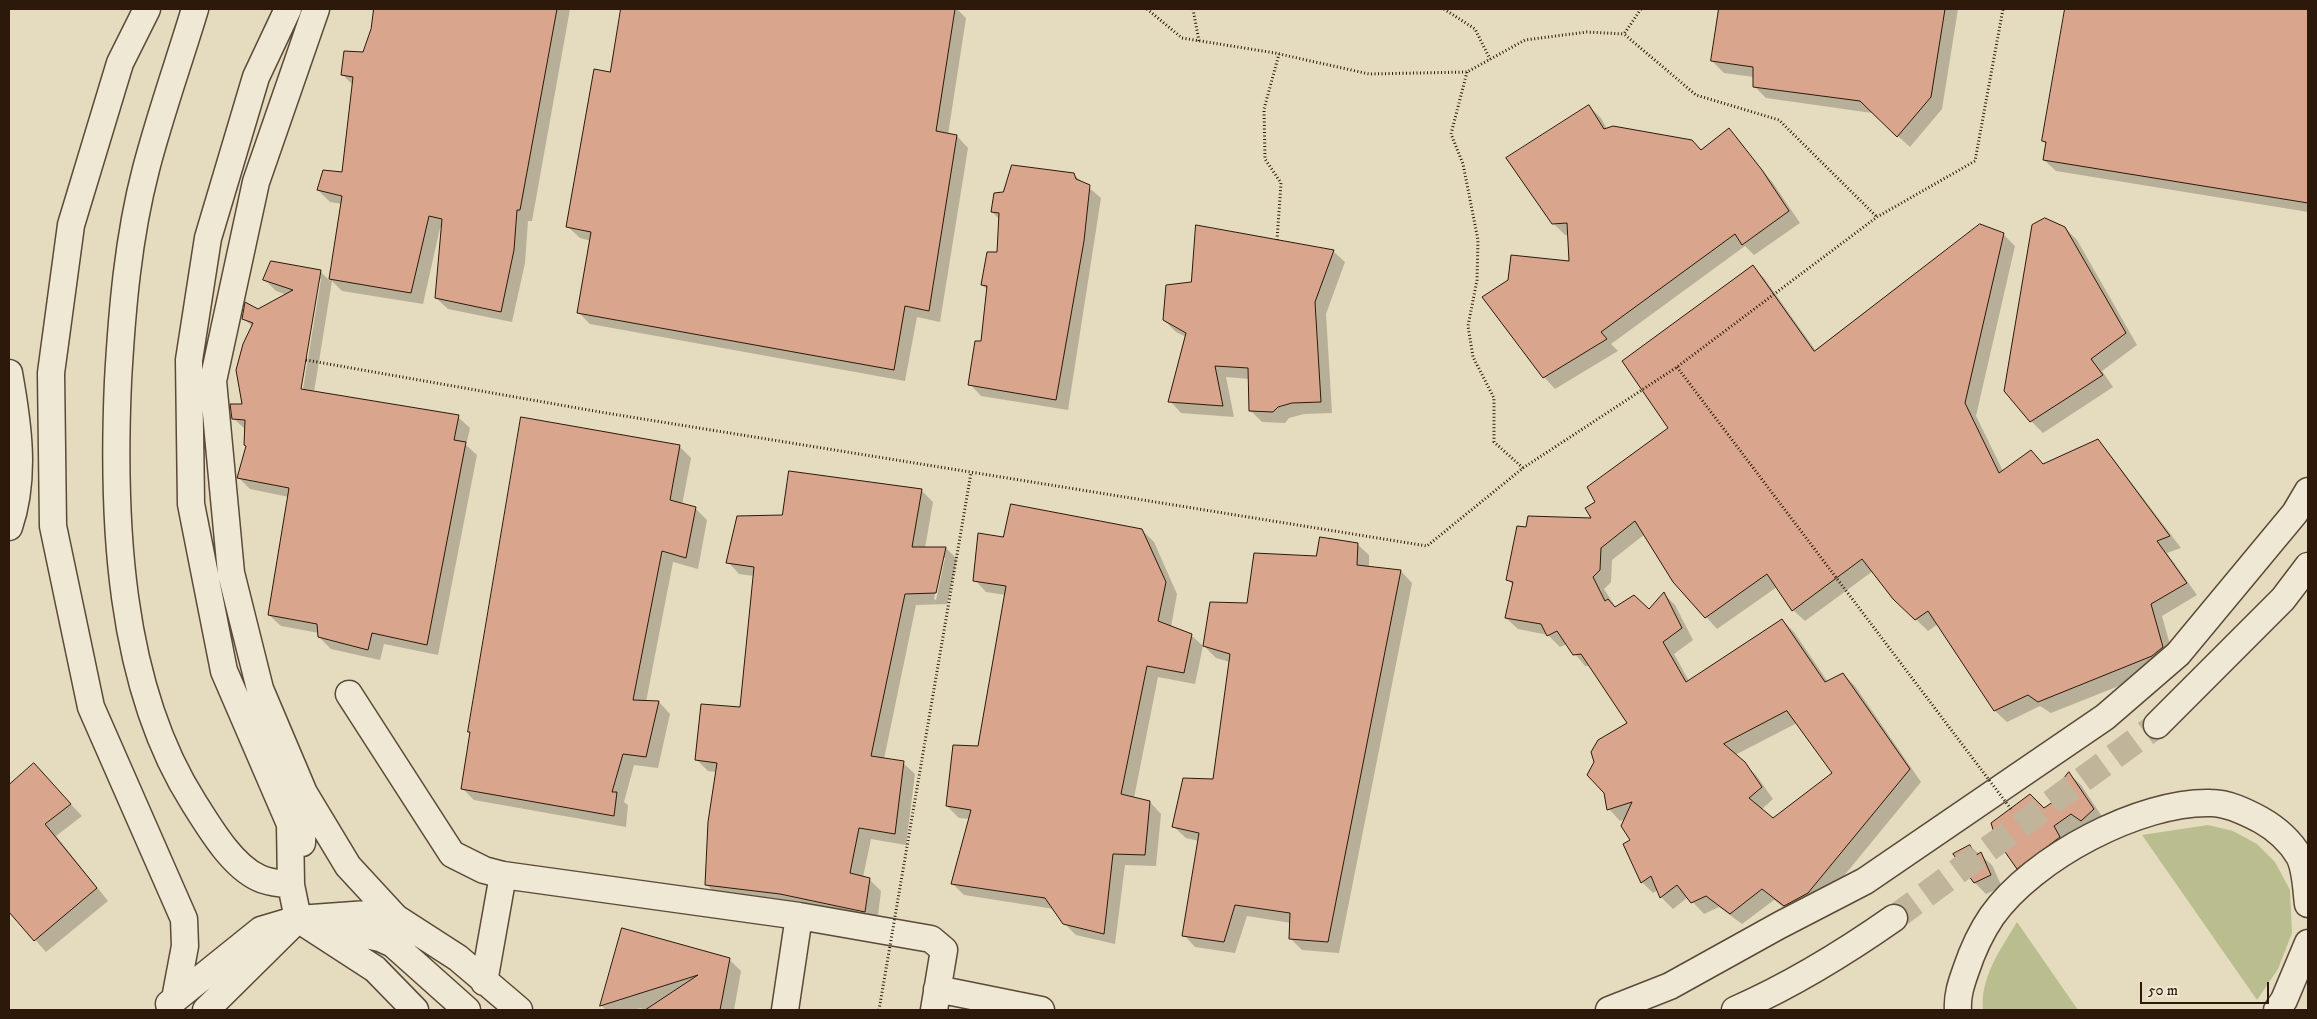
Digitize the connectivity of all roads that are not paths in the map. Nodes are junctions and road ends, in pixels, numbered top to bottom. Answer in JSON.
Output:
{"nodes":[{"id":1,"x":146,"y":9,"type":"edge"},
{"id":2,"x":195,"y":9,"type":"edge"},
{"id":3,"x":288,"y":9,"type":"edge"},
{"id":4,"x":316,"y":9,"type":"edge"},
{"id":5,"x":9,"y":373,"type":"edge"},
{"id":6,"x":217,"y":424,"type":"junction"},
{"id":7,"x":190,"y":426,"type":"junction"},
{"id":8,"x":2308,"y":491,"type":"edge"},
{"id":9,"x":9,"y":527,"type":"edge"},
{"id":10,"x":2308,"y":566,"type":"edge"},
{"id":11,"x":349,"y":694,"type":"dead end"},
{"id":12,"x":2157,"y":725,"type":"tunnel mouth"},
{"id":13,"x":304,"y":792,"type":"junction"},
{"id":14,"x":2304,"y":853,"type":"edge"},
{"id":15,"x":503,"y":875,"type":"junction"},
{"id":16,"x":291,"y":885,"type":"junction"},
{"id":17,"x":2308,"y":904,"type":"edge"},
{"id":18,"x":799,"y":916,"type":"junction"},
{"id":19,"x":396,"y":918,"type":"junction"},
{"id":20,"x":1894,"y":918,"type":"tunnel mouth"},
{"id":21,"x":298,"y":919,"type":"junction"},
{"id":22,"x":2308,"y":942,"type":"edge"},
{"id":23,"x":484,"y":982,"type":"junction"},
{"id":24,"x":2308,"y":986,"type":"edge"},
{"id":25,"x":936,"y":1000,"type":"edge"},
{"id":26,"x":168,"y":1005,"type":"edge"},
{"id":27,"x":2281,"y":1005,"type":"edge"},
{"id":28,"x":412,"y":1009,"type":"edge"},
{"id":29,"x":206,"y":1010,"type":"edge"},
{"id":30,"x":467,"y":1010,"type":"edge"},
{"id":31,"x":519,"y":1010,"type":"edge"},
{"id":32,"x":785,"y":1010,"type":"edge"},
{"id":33,"x":1041,"y":1010,"type":"edge"},
{"id":34,"x":1608,"y":1010,"type":"edge"},
{"id":35,"x":1734,"y":1010,"type":"edge"},
{"id":36,"x":1958,"y":1010,"type":"edge"}],
"edges":[{"from":1,"to":26,"type":"lane"},
{"from":2,"to":16,"type":"lane"},
{"from":3,"to":7,"type":"lane"},
{"from":4,"to":6,"type":"lane"},
{"from":5,"to":9,"type":"lane"},
{"from":6,"to":7,"type":"lane"},
{"from":6,"to":13,"type":"lane"},
{"from":7,"to":16,"type":"lane"},
{"from":8,"to":34,"type":"lane"},
{"from":10,"to":12,"type":"lane"},
{"from":11,"to":15,"type":"lane"},
{"from":13,"to":19,"type":"lane"},
{"from":13,"to":21,"type":"lane"},
{"from":14,"to":17,"type":"lane"},
{"from":14,"to":36,"type":"lane"},
{"from":15,"to":18,"type":"lane"},
{"from":15,"to":23,"type":"lane"},
{"from":16,"to":21,"type":"lane"},
{"from":18,"to":25,"type":"lane"},
{"from":18,"to":32,"type":"lane"},
{"from":19,"to":21,"type":"lane"},
{"from":19,"to":23,"type":"lane"},
{"from":20,"to":35,"type":"lane"},
{"from":21,"to":26,"type":"lane"},
{"from":21,"to":28,"type":"lane"},
{"from":21,"to":29,"type":"lane"},
{"from":21,"to":30,"type":"lane"},
{"from":22,"to":27,"type":"lane"},
{"from":23,"to":31,"type":"lane"},
{"from":24,"to":27,"type":"lane"},
{"from":25,"to":33,"type":"lane"}]}
